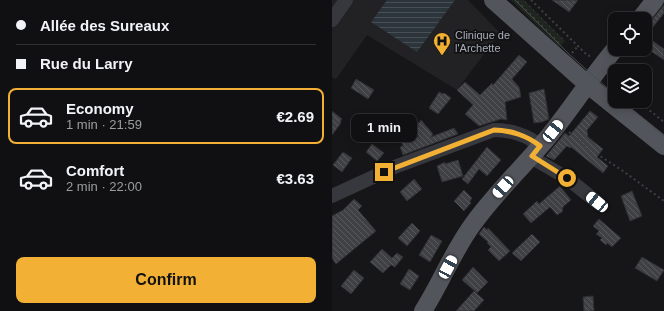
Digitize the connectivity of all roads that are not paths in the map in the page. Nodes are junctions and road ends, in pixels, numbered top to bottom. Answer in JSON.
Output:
{"nodes":[{"id":1,"x":346,"y":0,"type":"edge"},
{"id":2,"x":493,"y":0,"type":"edge"},
{"id":3,"x":655,"y":0,"type":"edge"},
{"id":4,"x":646,"y":12,"type":"edge"},
{"id":5,"x":332,"y":20,"type":"edge"},
{"id":6,"x":607,"y":53,"type":"edge"},
{"id":7,"x":587,"y":84,"type":"junction"},
{"id":8,"x":664,"y":146,"type":"edge"},
{"id":9,"x":536,"y":151,"type":"junction"},
{"id":10,"x":332,"y":196,"type":"edge"},
{"id":11,"x":597,"y":202,"type":"dead end"},
{"id":12,"x":423,"y":311,"type":"edge"}],
"edges":[{"from":1,"to":5,"type":"street"},
{"from":2,"to":7,"type":"main road"},
{"from":3,"to":4,"type":"main road"},
{"from":6,"to":7,"type":"main road"},
{"from":7,"to":8,"type":"main road"},
{"from":7,"to":9,"type":"main road"},
{"from":9,"to":10,"type":"street"},
{"from":9,"to":11,"type":"street"},
{"from":9,"to":12,"type":"main road"}]}
